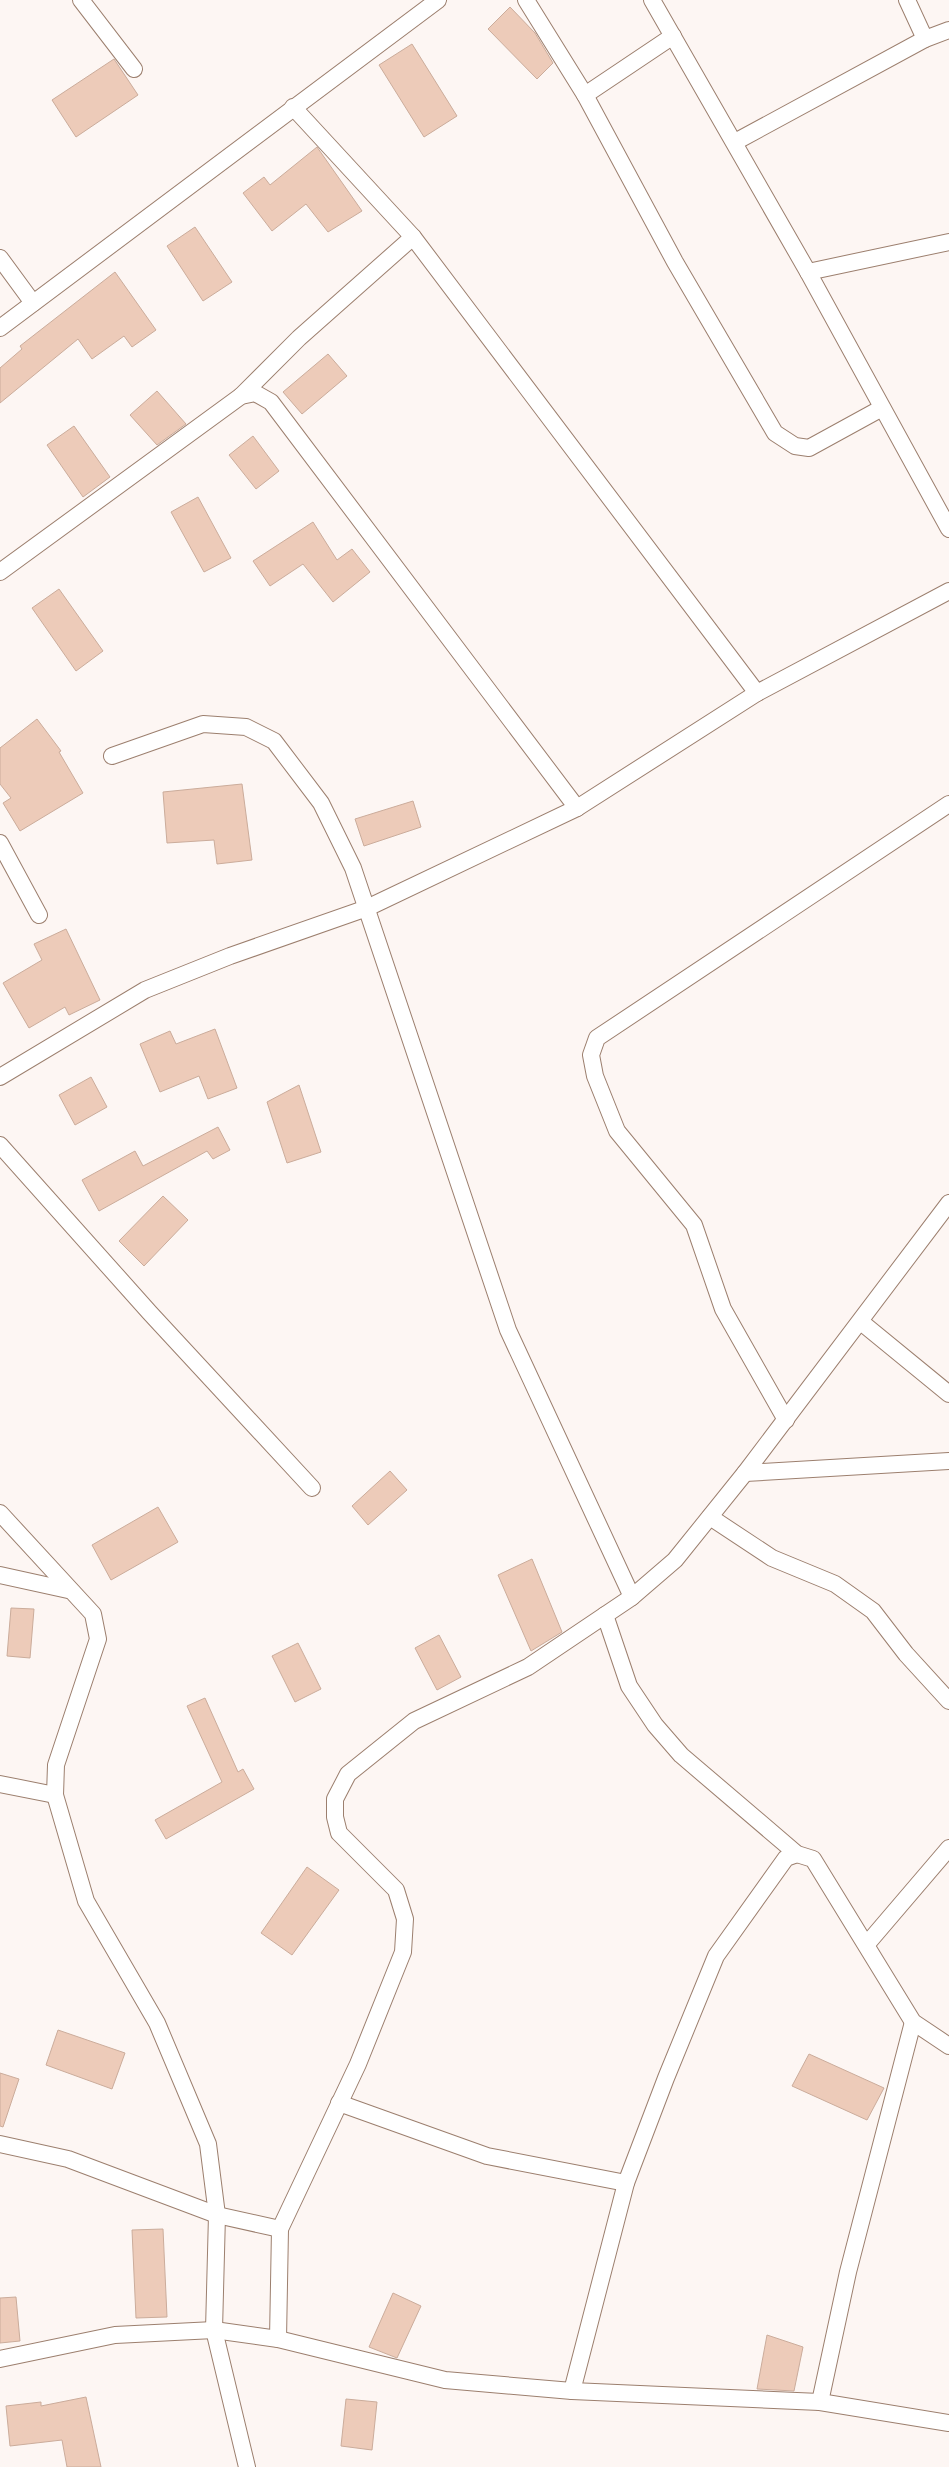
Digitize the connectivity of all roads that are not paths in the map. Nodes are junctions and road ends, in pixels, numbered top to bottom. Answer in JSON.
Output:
{"nodes":[{"id":1,"x":81,"y":0,"type":"edge"},
{"id":2,"x":438,"y":0,"type":"edge"},
{"id":3,"x":526,"y":0,"type":"edge"},
{"id":4,"x":652,"y":0,"type":"edge"},
{"id":5,"x":907,"y":0,"type":"edge"},
{"id":6,"x":949,"y":30,"type":"edge"},
{"id":7,"x":673,"y":36,"type":"junction"},
{"id":8,"x":925,"y":39,"type":"junction"},
{"id":9,"x":134,"y":69,"type":"dead end"},
{"id":10,"x":585,"y":95,"type":"junction"},
{"id":11,"x":293,"y":107,"type":"junction"},
{"id":12,"x":735,"y":142,"type":"junction"},
{"id":13,"x":413,"y":237,"type":"junction"},
{"id":14,"x":949,"y":242,"type":"edge"},
{"id":15,"x":0,"y":258,"type":"edge"},
{"id":16,"x":808,"y":272,"type":"junction"},
{"id":17,"x":33,"y":303,"type":"junction"},
{"id":18,"x":0,"y":328,"type":"edge"},
{"id":19,"x":241,"y":396,"type":"junction"},
{"id":20,"x":882,"y":408,"type":"junction"},
{"id":21,"x":949,"y":529,"type":"edge"},
{"id":22,"x":0,"y":572,"type":"edge"},
{"id":23,"x":949,"y":591,"type":"edge"},
{"id":24,"x":757,"y":693,"type":"junction"},
{"id":25,"x":112,"y":756,"type":"dead end"},
{"id":26,"x":949,"y":804,"type":"edge"},
{"id":27,"x":577,"y":808,"type":"junction"},
{"id":28,"x":0,"y":843,"type":"edge"},
{"id":29,"x":367,"y":908,"type":"junction"},
{"id":30,"x":39,"y":915,"type":"dead end"},
{"id":31,"x":0,"y":1077,"type":"edge"},
{"id":32,"x":0,"y":1145,"type":"edge"},
{"id":33,"x":949,"y":1203,"type":"edge"},
{"id":34,"x":860,"y":1322,"type":"junction"},
{"id":35,"x":949,"y":1394,"type":"edge"},
{"id":36,"x":786,"y":1420,"type":"junction"},
{"id":37,"x":949,"y":1461,"type":"edge"},
{"id":38,"x":746,"y":1473,"type":"junction"},
{"id":39,"x":312,"y":1488,"type":"dead end"},
{"id":40,"x":0,"y":1513,"type":"edge"},
{"id":41,"x":710,"y":1517,"type":"junction"},
{"id":42,"x":0,"y":1575,"type":"edge"},
{"id":43,"x":68,"y":1590,"type":"junction"},
{"id":44,"x":632,"y":1597,"type":"junction"},
{"id":45,"x":605,"y":1616,"type":"junction"},
{"id":46,"x":949,"y":1701,"type":"edge"},
{"id":47,"x":0,"y":1784,"type":"edge"},
{"id":48,"x":55,"y":1795,"type":"junction"},
{"id":49,"x":949,"y":1848,"type":"edge"},
{"id":50,"x":797,"y":1854,"type":"junction"},
{"id":51,"x":867,"y":1944,"type":"junction"},
{"id":52,"x":913,"y":2022,"type":"junction"},
{"id":53,"x":949,"y":2046,"type":"edge"},
{"id":54,"x":339,"y":2103,"type":"junction"},
{"id":55,"x":0,"y":2144,"type":"edge"},
{"id":56,"x":626,"y":2183,"type":"junction"},
{"id":57,"x":217,"y":2215,"type":"junction"},
{"id":58,"x":280,"y":2229,"type":"junction"},
{"id":59,"x":214,"y":2330,"type":"junction"},
{"id":60,"x":278,"y":2340,"type":"junction"},
{"id":61,"x":0,"y":2359,"type":"edge"},
{"id":62,"x":572,"y":2391,"type":"junction"},
{"id":63,"x":820,"y":2402,"type":"junction"},
{"id":64,"x":949,"y":2423,"type":"edge"},
{"id":65,"x":247,"y":2467,"type":"edge"}],
"edges":[{"from":1,"to":9,"type":"street"},
{"from":2,"to":11,"type":"street"},
{"from":3,"to":10,"type":"street"},
{"from":4,"to":7,"type":"street"},
{"from":5,"to":8,"type":"street"},
{"from":6,"to":8,"type":"street"},
{"from":7,"to":10,"type":"street"},
{"from":7,"to":12,"type":"street"},
{"from":8,"to":12,"type":"street"},
{"from":10,"to":20,"type":"street"},
{"from":11,"to":13,"type":"street"},
{"from":11,"to":17,"type":"street"},
{"from":12,"to":16,"type":"street"},
{"from":13,"to":19,"type":"street"},
{"from":13,"to":24,"type":"street"},
{"from":14,"to":16,"type":"street"},
{"from":15,"to":17,"type":"street"},
{"from":16,"to":20,"type":"street"},
{"from":17,"to":18,"type":"street"},
{"from":19,"to":22,"type":"street"},
{"from":19,"to":27,"type":"street"},
{"from":20,"to":21,"type":"street"},
{"from":23,"to":24,"type":"street"},
{"from":24,"to":27,"type":"street"},
{"from":25,"to":29,"type":"street"},
{"from":26,"to":36,"type":"street"},
{"from":27,"to":29,"type":"street"},
{"from":28,"to":30,"type":"street"},
{"from":29,"to":31,"type":"street"},
{"from":29,"to":44,"type":"street"},
{"from":32,"to":39,"type":"street"},
{"from":33,"to":34,"type":"street"},
{"from":34,"to":35,"type":"street"},
{"from":34,"to":36,"type":"street"},
{"from":36,"to":38,"type":"street"},
{"from":37,"to":38,"type":"street"},
{"from":38,"to":41,"type":"street"},
{"from":40,"to":43,"type":"street"},
{"from":41,"to":44,"type":"street"},
{"from":41,"to":46,"type":"street"},
{"from":42,"to":43,"type":"street"},
{"from":43,"to":48,"type":"street"},
{"from":44,"to":45,"type":"street"},
{"from":45,"to":50,"type":"street"},
{"from":45,"to":54,"type":"street"},
{"from":47,"to":48,"type":"street"},
{"from":48,"to":57,"type":"street"},
{"from":49,"to":51,"type":"street"},
{"from":50,"to":51,"type":"street"},
{"from":50,"to":56,"type":"street"},
{"from":51,"to":52,"type":"street"},
{"from":52,"to":53,"type":"street"},
{"from":52,"to":63,"type":"street"},
{"from":54,"to":56,"type":"street"},
{"from":54,"to":58,"type":"street"},
{"from":55,"to":57,"type":"street"},
{"from":56,"to":62,"type":"street"},
{"from":57,"to":58,"type":"street"},
{"from":57,"to":59,"type":"street"},
{"from":58,"to":60,"type":"street"},
{"from":59,"to":60,"type":"street"},
{"from":59,"to":61,"type":"street"},
{"from":59,"to":65,"type":"street"},
{"from":60,"to":62,"type":"street"},
{"from":62,"to":63,"type":"street"},
{"from":63,"to":64,"type":"street"}]}
